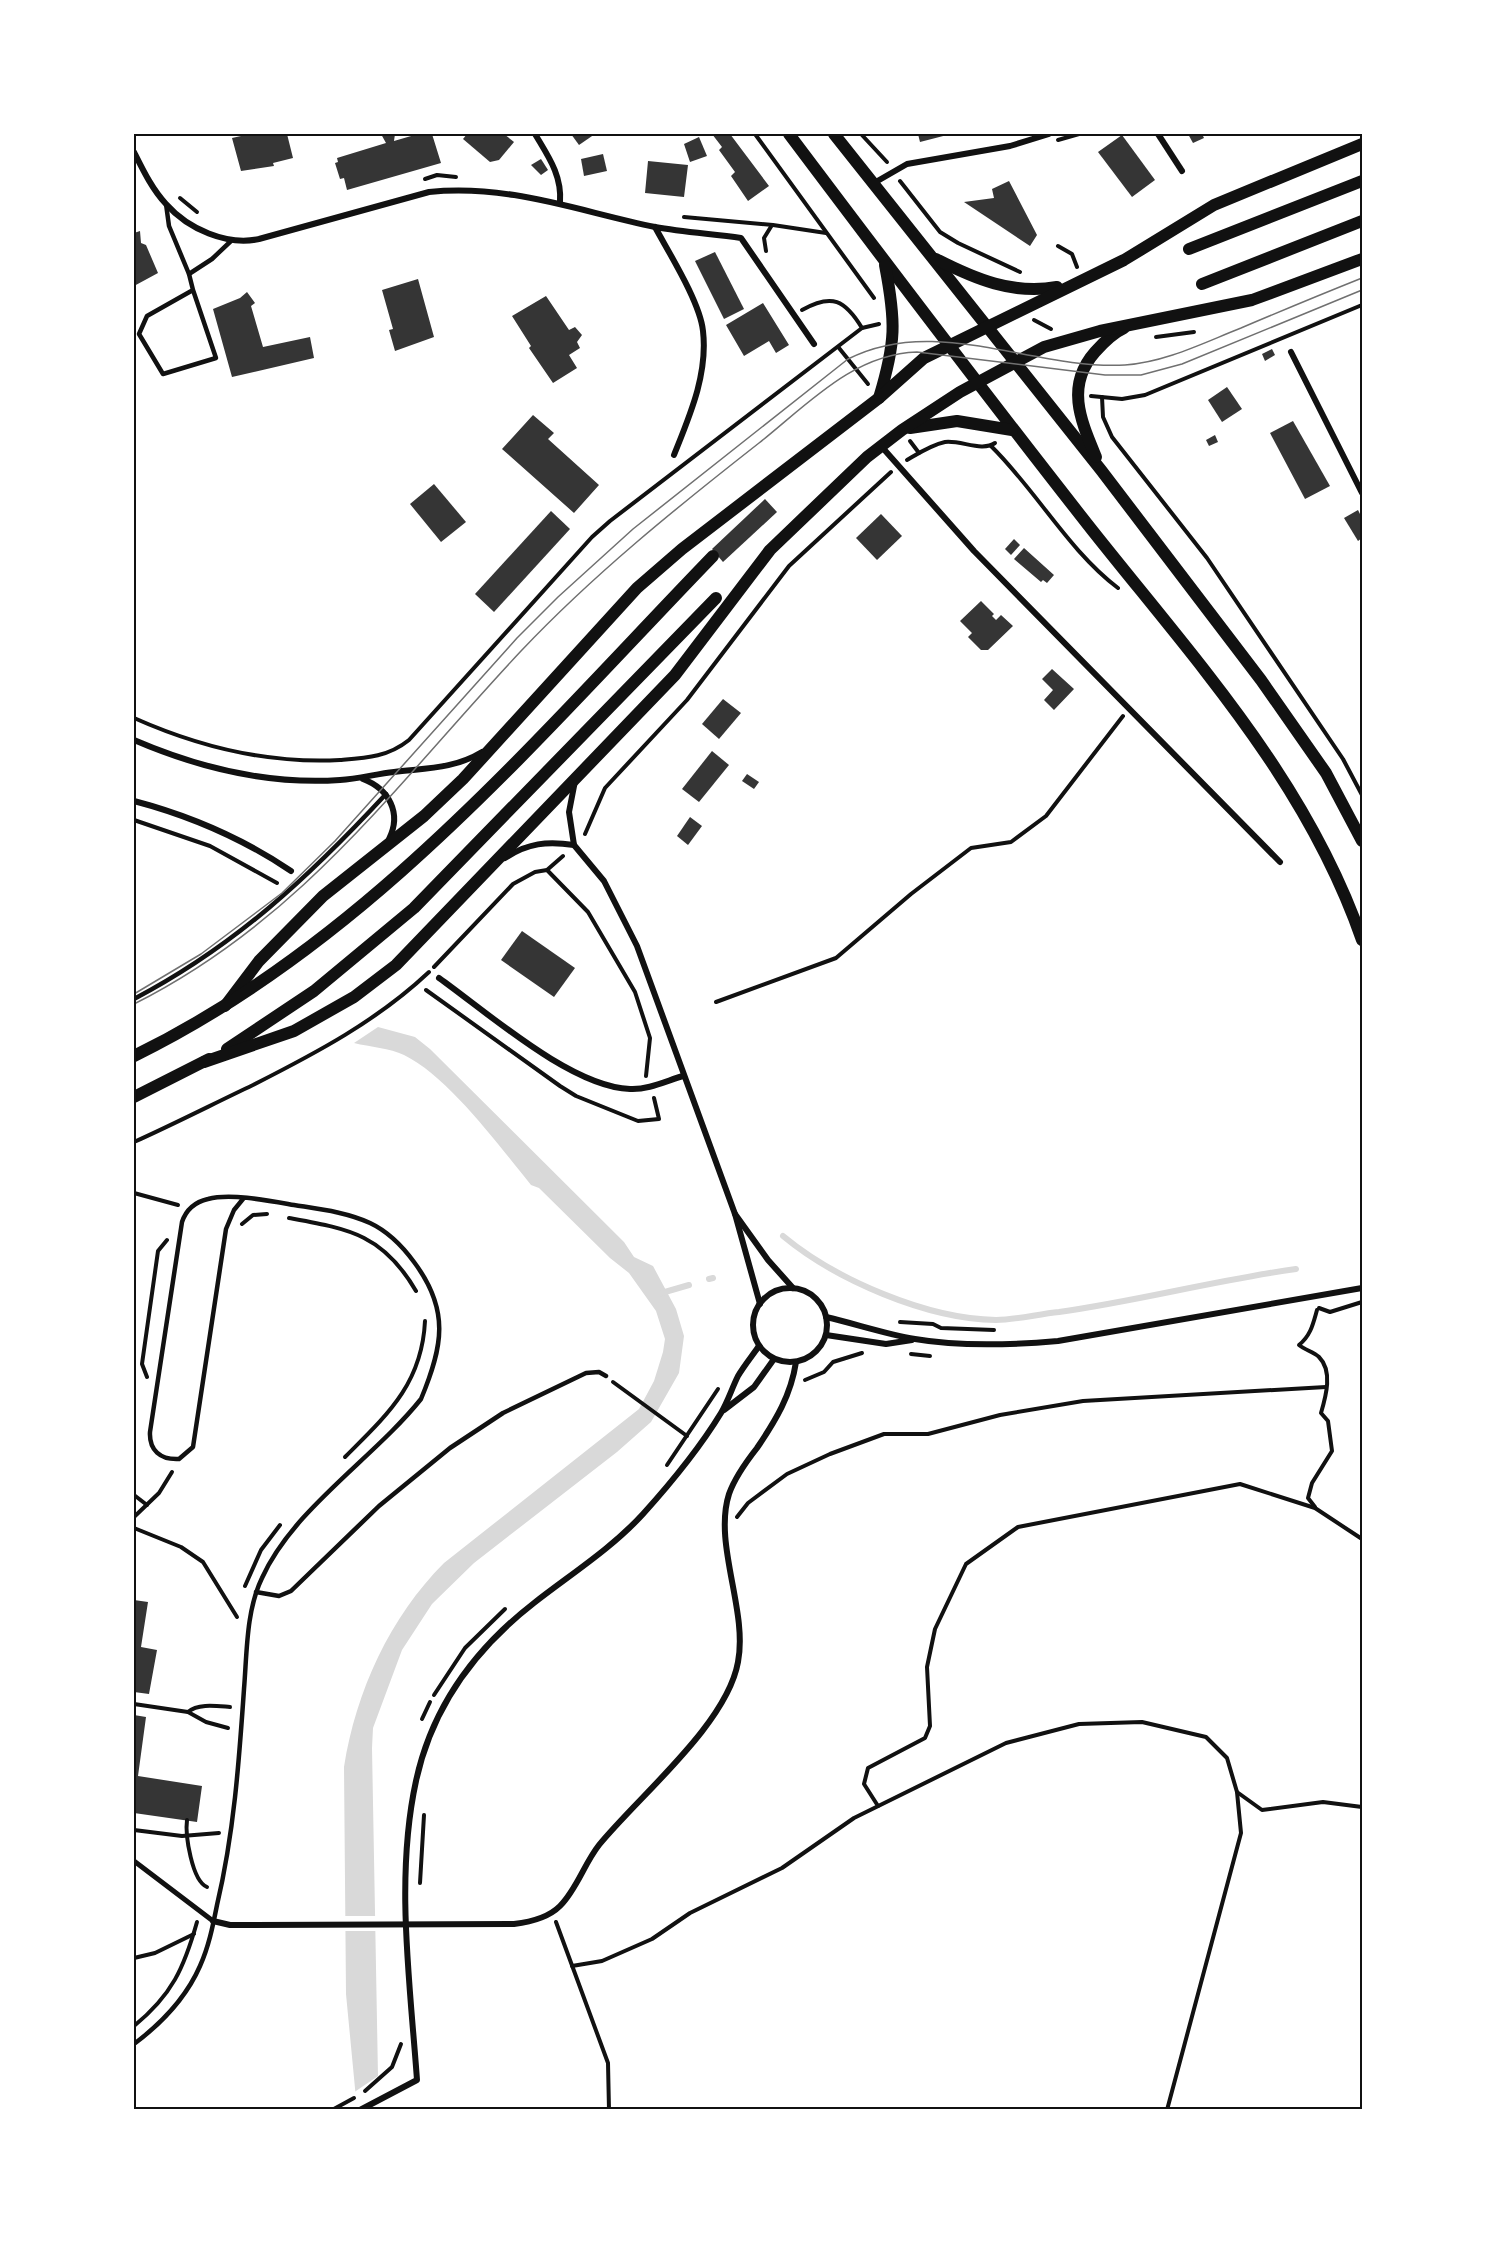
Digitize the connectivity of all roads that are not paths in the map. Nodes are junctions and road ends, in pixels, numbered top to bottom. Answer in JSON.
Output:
{"nodes":[{"id":1,"x":535,"y":134,"type":"edge"},
{"id":2,"x":789,"y":134,"type":"edge"},
{"id":3,"x":834,"y":134,"type":"edge"},
{"id":4,"x":1049,"y":134,"type":"edge"},
{"id":5,"x":1158,"y":134,"type":"edge"},
{"id":6,"x":1362,"y":144,"type":"edge"},
{"id":7,"x":134,"y":153,"type":"edge"},
{"id":8,"x":1182,"y":171,"type":"dead end"},
{"id":9,"x":1362,"y":181,"type":"edge"},
{"id":10,"x":874,"y":183,"type":"junction"},
{"id":11,"x":560,"y":202,"type":"junction"},
{"id":12,"x":166,"y":204,"type":"junction"},
{"id":13,"x":1362,"y":221,"type":"edge"},
{"id":14,"x":655,"y":227,"type":"junction"},
{"id":15,"x":231,"y":241,"type":"junction"},
{"id":16,"x":1189,"y":249,"type":"dead end"},
{"id":17,"x":933,"y":257,"type":"junction"},
{"id":18,"x":1362,"y":259,"type":"edge"},
{"id":19,"x":884,"y":261,"type":"junction"},
{"id":20,"x":189,"y":274,"type":"junction"},
{"id":21,"x":1079,"y":274,"type":"junction"},
{"id":22,"x":1202,"y":284,"type":"dead end"},
{"id":23,"x":193,"y":291,"type":"junction"},
{"id":24,"x":1136,"y":323,"type":"junction"},
{"id":25,"x":987,"y":325,"type":"junction"},
{"id":26,"x":814,"y":344,"type":"dead end"},
{"id":27,"x":947,"y":345,"type":"junction"},
{"id":28,"x":1291,"y":352,"type":"dead end"},
{"id":29,"x":1015,"y":361,"type":"junction"},
{"id":30,"x":976,"y":383,"type":"junction"},
{"id":31,"x":879,"y":398,"type":"junction"},
{"id":32,"x":902,"y":430,"type":"junction"},
{"id":33,"x":1012,"y":430,"type":"junction"},
{"id":34,"x":881,"y":446,"type":"junction"},
{"id":35,"x":674,"y":454,"type":"dead end"},
{"id":36,"x":1101,"y":470,"type":"junction"},
{"id":37,"x":1362,"y":493,"type":"edge"},
{"id":38,"x":713,"y":556,"type":"dead end"},
{"id":39,"x":716,"y":598,"type":"dead end"},
{"id":40,"x":134,"y":740,"type":"edge"},
{"id":41,"x":494,"y":744,"type":"junction"},
{"id":42,"x":363,"y":778,"type":"junction"},
{"id":43,"x":576,"y":779,"type":"junction"},
{"id":44,"x":386,"y":794,"type":"junction"},
{"id":45,"x":134,"y":801,"type":"edge"},
{"id":46,"x":1362,"y":841,"type":"edge"},
{"id":47,"x":386,"y":845,"type":"junction"},
{"id":48,"x":574,"y":845,"type":"junction"},
{"id":49,"x":1280,"y":862,"type":"dead end"},
{"id":50,"x":492,"y":866,"type":"junction"},
{"id":51,"x":291,"y":871,"type":"dead end"},
{"id":52,"x":1362,"y":940,"type":"edge"},
{"id":53,"x":439,"y":978,"type":"dead end"},
{"id":54,"x":134,"y":999,"type":"edge"},
{"id":55,"x":225,"y":1006,"type":"junction"},
{"id":56,"x":134,"y":1056,"type":"edge"},
{"id":57,"x":204,"y":1062,"type":"junction"},
{"id":58,"x":683,"y":1076,"type":"junction"},
{"id":59,"x":134,"y":1097,"type":"edge"},
{"id":60,"x":243,"y":1199,"type":"junction"},
{"id":61,"x":735,"y":1214,"type":"junction"},
{"id":62,"x":1362,"y":1287,"type":"edge"},
{"id":63,"x":794,"y":1288,"type":"junction"},
{"id":64,"x":759,"y":1304,"type":"junction"},
{"id":65,"x":826,"y":1317,"type":"junction"},
{"id":66,"x":826,"y":1335,"type":"junction"},
{"id":67,"x":916,"y":1339,"type":"junction"},
{"id":68,"x":759,"y":1346,"type":"junction"},
{"id":69,"x":774,"y":1359,"type":"junction"},
{"id":70,"x":796,"y":1362,"type":"junction"},
{"id":71,"x":606,"y":1376,"type":"dead end"},
{"id":72,"x":721,"y":1412,"type":"junction"},
{"id":73,"x":256,"y":1592,"type":"junction"},
{"id":74,"x":134,"y":1861,"type":"edge"},
{"id":75,"x":213,"y":1921,"type":"junction"},
{"id":76,"x":134,"y":2044,"type":"edge"},
{"id":77,"x":360,"y":2109,"type":"edge"}],
"edges":[{"from":1,"to":11,"type":"street"},
{"from":2,"to":19,"type":"main road"},
{"from":3,"to":10,"type":"main road"},
{"from":4,"to":10,"type":"street"},
{"from":5,"to":8,"type":"street"},
{"from":6,"to":21,"type":"main road"},
{"from":7,"to":12,"type":"street"},
{"from":9,"to":16,"type":"main road"},
{"from":10,"to":17,"type":"main road"},
{"from":11,"to":14,"type":"street"},
{"from":11,"to":15,"type":"street"},
{"from":12,"to":15,"type":"street"},
{"from":12,"to":20,"type":"lane"},
{"from":13,"to":22,"type":"main road"},
{"from":14,"to":26,"type":"street"},
{"from":14,"to":35,"type":"street"},
{"from":15,"to":20,"type":"lane"},
{"from":17,"to":21,"type":"main road"},
{"from":17,"to":25,"type":"main road"},
{"from":18,"to":24,"type":"main road"},
{"from":19,"to":27,"type":"main road"},
{"from":19,"to":31,"type":"main road"},
{"from":20,"to":23,"type":"lane"},
{"from":21,"to":25,"type":"main road"},
{"from":23,"to":23,"type":"lane"},
{"from":24,"to":29,"type":"main road"},
{"from":24,"to":36,"type":"main road"},
{"from":25,"to":27,"type":"main road"},
{"from":25,"to":29,"type":"main road"},
{"from":27,"to":30,"type":"main road"},
{"from":27,"to":31,"type":"main road"},
{"from":28,"to":37,"type":"street"},
{"from":29,"to":30,"type":"main road"},
{"from":29,"to":36,"type":"main road"},
{"from":30,"to":32,"type":"main road"},
{"from":30,"to":33,"type":"main road"},
{"from":31,"to":41,"type":"main road"},
{"from":32,"to":33,"type":"main road"},
{"from":32,"to":34,"type":"main road"},
{"from":33,"to":52,"type":"main road"},
{"from":34,"to":43,"type":"main road"},
{"from":34,"to":49,"type":"street"},
{"from":36,"to":46,"type":"main road"},
{"from":38,"to":55,"type":"main road"},
{"from":39,"to":57,"type":"main road"},
{"from":40,"to":42,"type":"street"},
{"from":41,"to":42,"type":"street"},
{"from":41,"to":47,"type":"main road"},
{"from":42,"to":44,"type":"street"},
{"from":43,"to":48,"type":"street"},
{"from":43,"to":50,"type":"main road"},
{"from":44,"to":47,"type":"street"},
{"from":44,"to":54,"type":"lane"},
{"from":45,"to":51,"type":"street"},
{"from":47,"to":55,"type":"main road"},
{"from":48,"to":50,"type":"street"},
{"from":48,"to":58,"type":"street"},
{"from":50,"to":57,"type":"main road"},
{"from":53,"to":58,"type":"street"},
{"from":55,"to":56,"type":"main road"},
{"from":57,"to":59,"type":"main road"},
{"from":58,"to":61,"type":"street"},
{"from":60,"to":60,"type":"lane"},
{"from":60,"to":73,"type":"lane"},
{"from":61,"to":63,"type":"street"},
{"from":61,"to":64,"type":"street"},
{"from":62,"to":67,"type":"street"},
{"from":63,"to":64,"type":"street"},
{"from":63,"to":65,"type":"street"},
{"from":64,"to":68,"type":"street"},
{"from":65,"to":66,"type":"street"},
{"from":65,"to":67,"type":"street"},
{"from":66,"to":67,"type":"street"},
{"from":66,"to":70,"type":"street"},
{"from":68,"to":69,"type":"street"},
{"from":68,"to":72,"type":"street"},
{"from":69,"to":70,"type":"street"},
{"from":69,"to":72,"type":"street"},
{"from":70,"to":75,"type":"street"},
{"from":71,"to":73,"type":"lane"},
{"from":72,"to":77,"type":"street"},
{"from":73,"to":75,"type":"lane"},
{"from":74,"to":75,"type":"street"},
{"from":75,"to":76,"type":"lane"}]}
